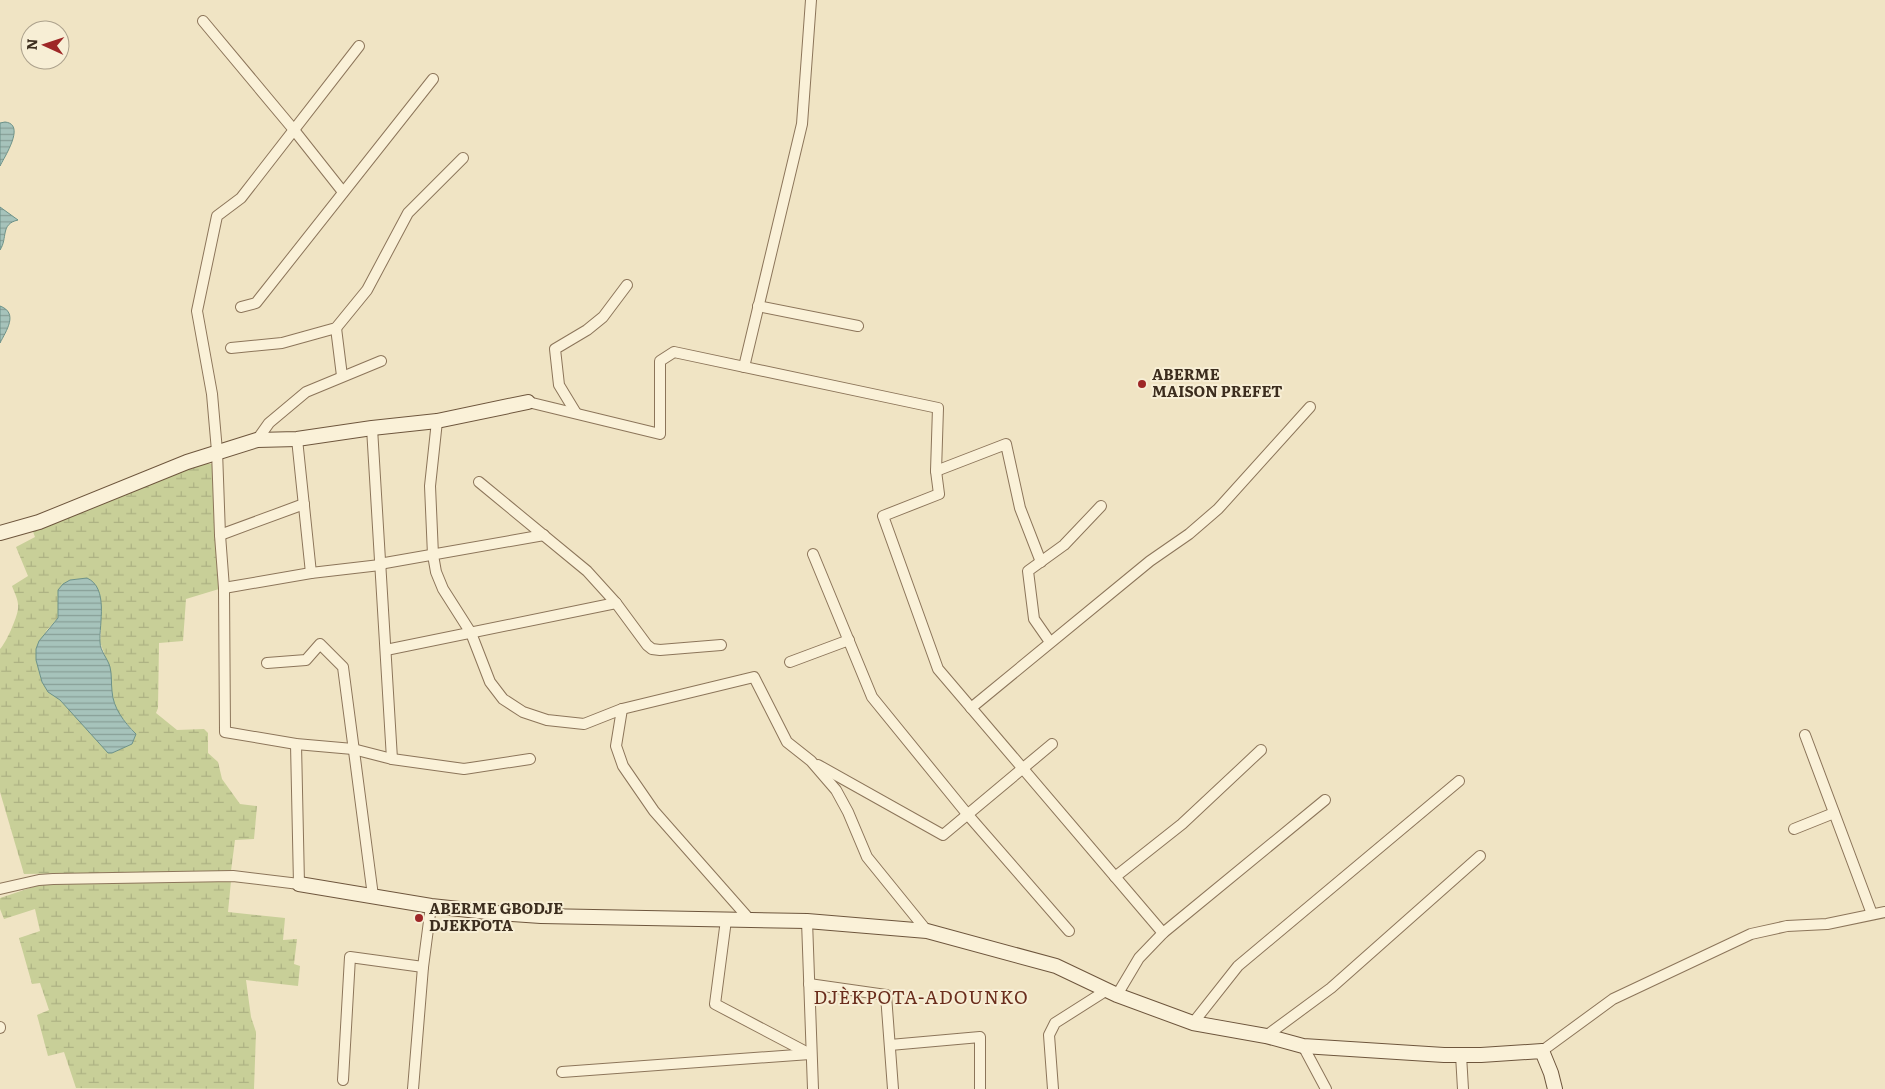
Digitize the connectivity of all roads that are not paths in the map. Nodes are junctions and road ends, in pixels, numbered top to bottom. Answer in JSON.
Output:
{"nodes":[{"id":1,"x":812,"y":0,"type":"edge"},
{"id":2,"x":203,"y":21,"type":"dead end"},
{"id":3,"x":360,"y":46,"type":"dead end"},
{"id":4,"x":433,"y":79,"type":"dead end"},
{"id":5,"x":294,"y":130,"type":"junction"},
{"id":6,"x":463,"y":158,"type":"dead end"},
{"id":7,"x":343,"y":192,"type":"junction"},
{"id":8,"x":626,"y":285,"type":"dead end"},
{"id":9,"x":758,"y":306,"type":"junction"},
{"id":10,"x":241,"y":307,"type":"dead end"},
{"id":11,"x":858,"y":326,"type":"dead end"},
{"id":12,"x":336,"y":328,"type":"junction"},
{"id":13,"x":231,"y":348,"type":"dead end"},
{"id":14,"x":381,"y":361,"type":"dead end"},
{"id":15,"x":744,"y":367,"type":"junction"},
{"id":16,"x":342,"y":376,"type":"junction"},
{"id":17,"x":528,"y":402,"type":"joint"},
{"id":18,"x":1310,"y":407,"type":"dead end"},
{"id":19,"x":576,"y":413,"type":"junction"},
{"id":20,"x":437,"y":421,"type":"junction"},
{"id":21,"x":372,"y":428,"type":"junction"},
{"id":22,"x":297,"y":439,"type":"junction"},
{"id":23,"x":257,"y":440,"type":"junction"},
{"id":24,"x":217,"y":451,"type":"junction"},
{"id":25,"x":936,"y":471,"type":"junction"},
{"id":26,"x":478,"y":482,"type":"dead end"},
{"id":27,"x":304,"y":504,"type":"junction"},
{"id":28,"x":1101,"y":506,"type":"dead end"},
{"id":29,"x":0,"y":533,"type":"edge"},
{"id":30,"x":544,"y":534,"type":"junction"},
{"id":31,"x":220,"y":535,"type":"junction"},
{"id":32,"x":813,"y":554,"type":"dead end"},
{"id":33,"x":433,"y":555,"type":"junction"},
{"id":34,"x":1041,"y":562,"type":"junction"},
{"id":35,"x":380,"y":565,"type":"junction"},
{"id":36,"x":311,"y":572,"type":"junction"},
{"id":37,"x":224,"y":588,"type":"junction"},
{"id":38,"x":616,"y":603,"type":"junction"},
{"id":39,"x":471,"y":633,"type":"junction"},
{"id":40,"x":849,"y":640,"type":"junction"},
{"id":41,"x":1050,"y":642,"type":"junction"},
{"id":42,"x":721,"y":645,"type":"dead end"},
{"id":43,"x":386,"y":650,"type":"junction"},
{"id":44,"x":790,"y":662,"type":"dead end"},
{"id":45,"x":267,"y":663,"type":"dead end"},
{"id":46,"x":971,"y":708,"type":"junction"},
{"id":47,"x":622,"y":710,"type":"junction"},
{"id":48,"x":1805,"y":735,"type":"dead end"},
{"id":49,"x":296,"y":744,"type":"junction"},
{"id":50,"x":1052,"y":744,"type":"dead end"},
{"id":51,"x":353,"y":749,"type":"junction"},
{"id":52,"x":1261,"y":750,"type":"dead end"},
{"id":53,"x":392,"y":759,"type":"junction"},
{"id":54,"x":530,"y":759,"type":"dead end"},
{"id":55,"x":811,"y":761,"type":"junction"},
{"id":56,"x":1023,"y":768,"type":"junction"},
{"id":57,"x":1458,"y":781,"type":"dead end"},
{"id":58,"x":1326,"y":800,"type":"dead end"},
{"id":59,"x":1834,"y":813,"type":"junction"},
{"id":60,"x":968,"y":815,"type":"junction"},
{"id":61,"x":1794,"y":829,"type":"dead end"},
{"id":62,"x":1480,"y":856,"type":"dead end"},
{"id":63,"x":1115,"y":877,"type":"junction"},
{"id":64,"x":299,"y":884,"type":"junction"},
{"id":65,"x":0,"y":889,"type":"edge"},
{"id":66,"x":373,"y":896,"type":"junction"},
{"id":67,"x":431,"y":906,"type":"junction"},
{"id":68,"x":1885,"y":912,"type":"edge"},
{"id":69,"x":1872,"y":914,"type":"junction"},
{"id":70,"x":726,"y":920,"type":"junction"},
{"id":71,"x":751,"y":920,"type":"junction"},
{"id":72,"x":807,"y":921,"type":"junction"},
{"id":73,"x":927,"y":931,"type":"junction"},
{"id":74,"x":1069,"y":932,"type":"dead end"},
{"id":75,"x":1163,"y":933,"type":"junction"},
{"id":76,"x":423,"y":967,"type":"junction"},
{"id":77,"x":809,"y":984,"type":"junction"},
{"id":78,"x":1112,"y":992,"type":"junction"},
{"id":79,"x":1192,"y":1022,"type":"junction"},
{"id":80,"x":1266,"y":1036,"type":"junction"},
{"id":81,"x":890,"y":1045,"type":"junction"},
{"id":82,"x":1302,"y":1046,"type":"junction"},
{"id":83,"x":1542,"y":1052,"type":"junction"},
{"id":84,"x":810,"y":1054,"type":"junction"},
{"id":85,"x":1461,"y":1055,"type":"junction"},
{"id":86,"x":562,"y":1072,"type":"dead end"},
{"id":87,"x":342,"y":1080,"type":"dead end"},
{"id":88,"x":413,"y":1089,"type":"edge"},
{"id":89,"x":813,"y":1089,"type":"edge"},
{"id":90,"x":893,"y":1089,"type":"edge"},
{"id":91,"x":980,"y":1089,"type":"edge"},
{"id":92,"x":1053,"y":1089,"type":"edge"},
{"id":93,"x":1326,"y":1089,"type":"edge"},
{"id":94,"x":1462,"y":1089,"type":"edge"},
{"id":95,"x":1555,"y":1089,"type":"edge"}],
"edges":[{"from":1,"to":9,"type":"street"},
{"from":2,"to":5,"type":"street"},
{"from":3,"to":5,"type":"street"},
{"from":4,"to":7,"type":"street"},
{"from":5,"to":7,"type":"street"},
{"from":5,"to":24,"type":"street"},
{"from":6,"to":12,"type":"street"},
{"from":7,"to":10,"type":"street"},
{"from":8,"to":19,"type":"street"},
{"from":9,"to":11,"type":"street"},
{"from":9,"to":15,"type":"street"},
{"from":12,"to":13,"type":"street"},
{"from":12,"to":16,"type":"street"},
{"from":14,"to":16,"type":"street"},
{"from":15,"to":19,"type":"street"},
{"from":15,"to":25,"type":"street"},
{"from":16,"to":23,"type":"street"},
{"from":17,"to":19,"type":"street"},
{"from":17,"to":20,"type":"street"},
{"from":18,"to":41,"type":"street"},
{"from":20,"to":21,"type":"street"},
{"from":20,"to":33,"type":"street"},
{"from":21,"to":22,"type":"street"},
{"from":21,"to":35,"type":"street"},
{"from":22,"to":23,"type":"street"},
{"from":22,"to":27,"type":"street"},
{"from":23,"to":24,"type":"street"},
{"from":24,"to":29,"type":"street"},
{"from":24,"to":31,"type":"street"},
{"from":25,"to":34,"type":"street"},
{"from":25,"to":46,"type":"street"},
{"from":26,"to":30,"type":"street"},
{"from":27,"to":31,"type":"street"},
{"from":27,"to":36,"type":"street"},
{"from":28,"to":34,"type":"street"},
{"from":30,"to":33,"type":"street"},
{"from":30,"to":38,"type":"street"},
{"from":31,"to":37,"type":"street"},
{"from":32,"to":40,"type":"street"},
{"from":33,"to":35,"type":"street"},
{"from":33,"to":39,"type":"street"},
{"from":34,"to":41,"type":"street"},
{"from":35,"to":36,"type":"street"},
{"from":35,"to":43,"type":"street"},
{"from":36,"to":37,"type":"street"},
{"from":37,"to":49,"type":"street"},
{"from":38,"to":39,"type":"street"},
{"from":38,"to":42,"type":"street"},
{"from":39,"to":43,"type":"street"},
{"from":39,"to":47,"type":"street"},
{"from":40,"to":44,"type":"street"},
{"from":40,"to":60,"type":"street"},
{"from":41,"to":46,"type":"street"},
{"from":43,"to":53,"type":"street"},
{"from":45,"to":51,"type":"street"},
{"from":46,"to":56,"type":"street"},
{"from":47,"to":55,"type":"street"},
{"from":47,"to":71,"type":"street"},
{"from":48,"to":59,"type":"street"},
{"from":49,"to":51,"type":"street"},
{"from":49,"to":64,"type":"street"},
{"from":50,"to":56,"type":"street"},
{"from":51,"to":53,"type":"street"},
{"from":51,"to":66,"type":"street"},
{"from":52,"to":63,"type":"street"},
{"from":53,"to":54,"type":"street"},
{"from":55,"to":60,"type":"street"},
{"from":55,"to":73,"type":"street"},
{"from":56,"to":60,"type":"street"},
{"from":56,"to":63,"type":"street"},
{"from":57,"to":79,"type":"street"},
{"from":58,"to":75,"type":"street"},
{"from":59,"to":61,"type":"street"},
{"from":59,"to":69,"type":"street"},
{"from":60,"to":74,"type":"street"},
{"from":62,"to":80,"type":"street"},
{"from":63,"to":75,"type":"street"},
{"from":64,"to":65,"type":"street"},
{"from":64,"to":66,"type":"street"},
{"from":66,"to":67,"type":"street"},
{"from":67,"to":70,"type":"street"},
{"from":67,"to":76,"type":"street"},
{"from":68,"to":69,"type":"street"},
{"from":69,"to":83,"type":"street"},
{"from":70,"to":71,"type":"street"},
{"from":70,"to":84,"type":"street"},
{"from":71,"to":72,"type":"street"},
{"from":72,"to":73,"type":"street"},
{"from":72,"to":77,"type":"street"},
{"from":73,"to":78,"type":"street"},
{"from":75,"to":78,"type":"street"},
{"from":76,"to":87,"type":"street"},
{"from":76,"to":88,"type":"street"},
{"from":77,"to":81,"type":"street"},
{"from":77,"to":84,"type":"street"},
{"from":78,"to":79,"type":"street"},
{"from":78,"to":92,"type":"street"},
{"from":79,"to":80,"type":"street"},
{"from":80,"to":82,"type":"street"},
{"from":81,"to":90,"type":"street"},
{"from":81,"to":91,"type":"street"},
{"from":82,"to":85,"type":"street"},
{"from":82,"to":93,"type":"street"},
{"from":83,"to":85,"type":"street"},
{"from":83,"to":95,"type":"street"},
{"from":84,"to":86,"type":"street"},
{"from":84,"to":89,"type":"street"},
{"from":85,"to":94,"type":"street"}]}
